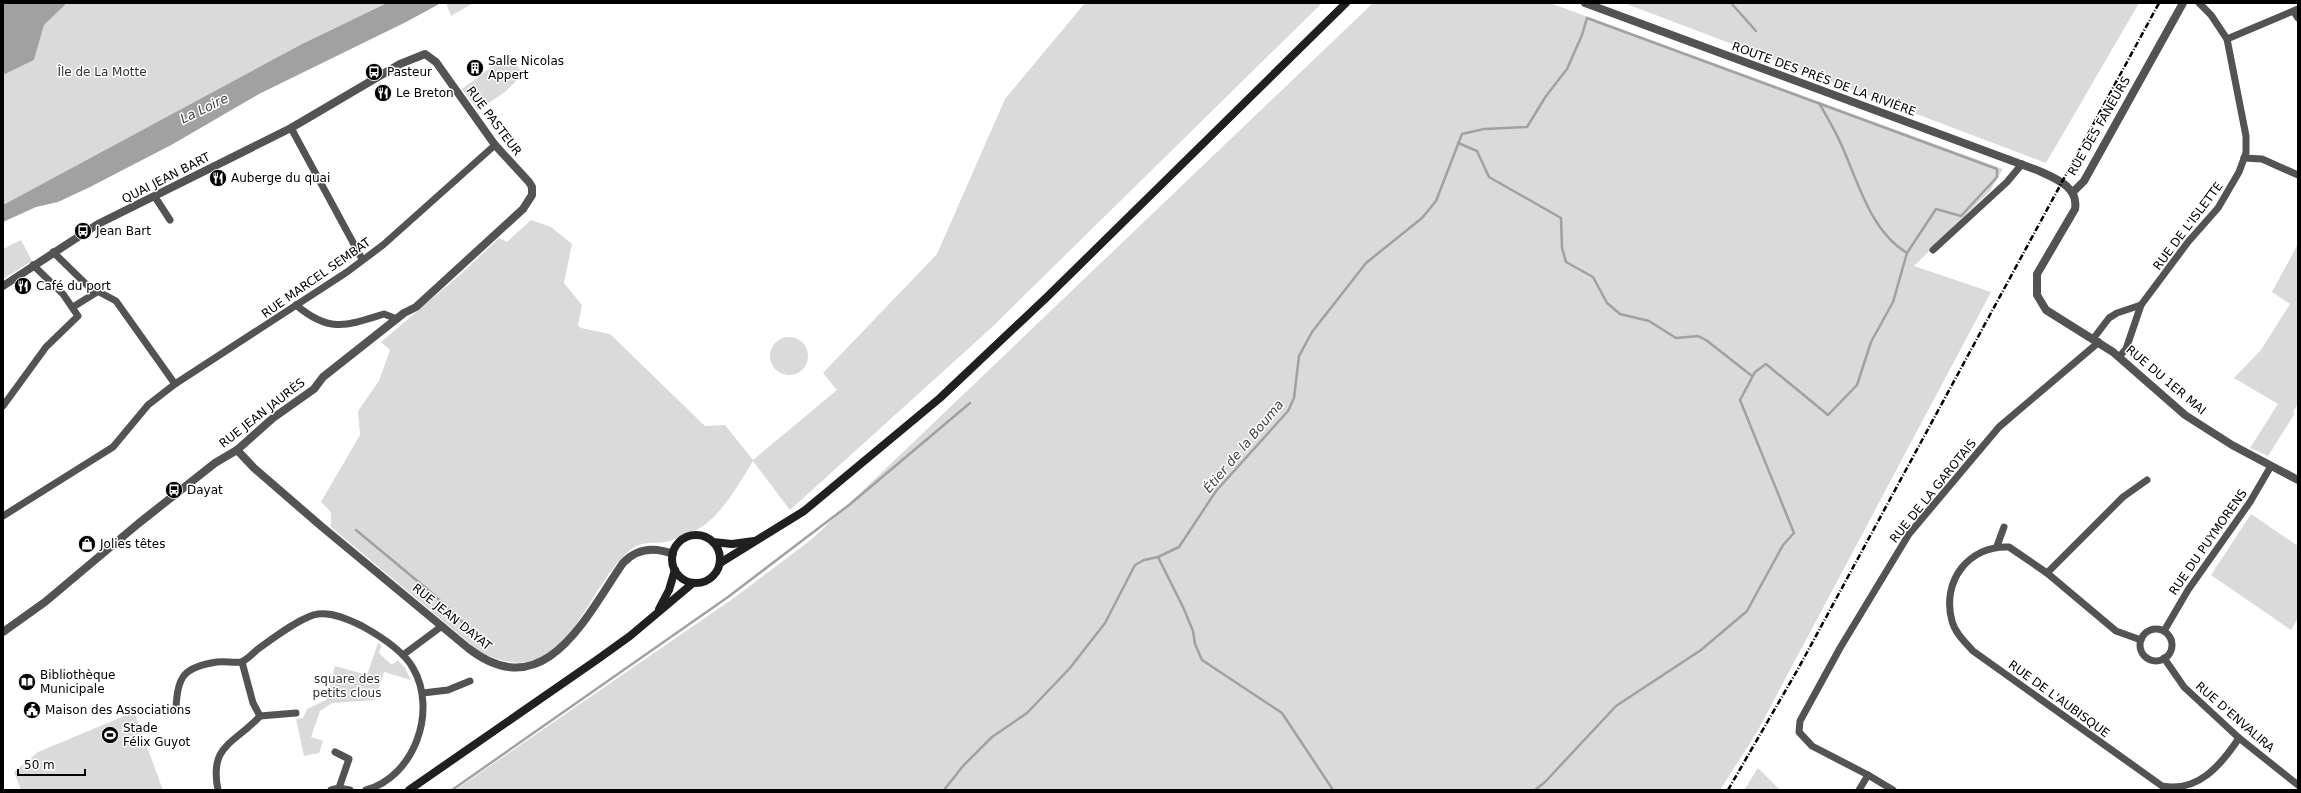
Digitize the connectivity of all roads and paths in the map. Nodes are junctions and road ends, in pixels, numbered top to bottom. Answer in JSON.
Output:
{"nodes":[{"id":1,"x":1346,"y":3,"type":"edge"},
{"id":2,"x":1585,"y":3,"type":"edge"},
{"id":3,"x":2183,"y":3,"type":"edge"},
{"id":4,"x":2199,"y":3,"type":"edge"},
{"id":5,"x":2296,"y":10,"type":"edge"},
{"id":6,"x":2298,"y":18,"type":"edge"},
{"id":7,"x":2227,"y":39,"type":"junction"},
{"id":8,"x":425,"y":54,"type":"joint"},
{"id":9,"x":291,"y":128,"type":"junction"},
{"id":10,"x":495,"y":145,"type":"junction"},
{"id":11,"x":2244,"y":158,"type":"junction"},
{"id":12,"x":2022,"y":164,"type":"junction"},
{"id":13,"x":2298,"y":175,"type":"edge"},
{"id":14,"x":2073,"y":192,"type":"junction"},
{"id":15,"x":155,"y":197,"type":"junction"},
{"id":16,"x":528,"y":204,"type":"joint"},
{"id":17,"x":170,"y":220,"type":"dead end"},
{"id":18,"x":1933,"y":250,"type":"dead end"},
{"id":19,"x":53,"y":252,"type":"junction"},
{"id":20,"x":362,"y":259,"type":"junction"},
{"id":21,"x":34,"y":265,"type":"junction"},
{"id":22,"x":2036,"y":283,"type":"joint"},
{"id":23,"x":3,"y":286,"type":"edge"},
{"id":24,"x":97,"y":292,"type":"junction"},
{"id":25,"x":296,"y":305,"type":"junction"},
{"id":26,"x":2141,"y":305,"type":"junction"},
{"id":27,"x":73,"y":307,"type":"junction"},
{"id":28,"x":397,"y":319,"type":"junction"},
{"id":29,"x":2096,"y":341,"type":"junction"},
{"id":30,"x":2120,"y":357,"type":"junction"},
{"id":31,"x":176,"y":384,"type":"junction"},
{"id":32,"x":3,"y":406,"type":"edge"},
{"id":33,"x":237,"y":450,"type":"junction"},
{"id":34,"x":2271,"y":466,"type":"junction"},
{"id":35,"x":2147,"y":480,"type":"dead end"},
{"id":36,"x":2298,"y":480,"type":"edge"},
{"id":37,"x":3,"y":516,"type":"edge"},
{"id":38,"x":2004,"y":527,"type":"dead end"},
{"id":39,"x":755,"y":541,"type":"junction"},
{"id":40,"x":713,"y":542,"type":"junction"},
{"id":41,"x":1997,"y":546,"type":"junction"},
{"id":42,"x":673,"y":554,"type":"junction"},
{"id":43,"x":720,"y":564,"type":"junction"},
{"id":44,"x":675,"y":570,"type":"junction"},
{"id":45,"x":2047,"y":573,"type":"junction"},
{"id":46,"x":693,"y":583,"type":"junction"},
{"id":47,"x":659,"y":610,"type":"junction"},
{"id":48,"x":442,"y":626,"type":"junction"},
{"id":49,"x":2164,"y":631,"type":"junction"},
{"id":50,"x":3,"y":632,"type":"edge"},
{"id":51,"x":2141,"y":640,"type":"junction"},
{"id":52,"x":403,"y":655,"type":"junction"},
{"id":53,"x":2164,"y":658,"type":"junction"},
{"id":54,"x":242,"y":662,"type":"junction"},
{"id":55,"x":470,"y":681,"type":"dead end"},
{"id":56,"x":423,"y":693,"type":"junction"},
{"id":57,"x":176,"y":709,"type":"dead end"},
{"id":58,"x":296,"y":713,"type":"dead end"},
{"id":59,"x":260,"y":716,"type":"junction"},
{"id":60,"x":2239,"y":738,"type":"junction"},
{"id":61,"x":335,"y":752,"type":"dead end"},
{"id":62,"x":1868,"y":774,"type":"junction"},
{"id":63,"x":2298,"y":785,"type":"edge"},
{"id":64,"x":335,"y":789,"type":"edge"},
{"id":65,"x":218,"y":790,"type":"edge"},
{"id":66,"x":350,"y":790,"type":"edge"},
{"id":67,"x":366,"y":790,"type":"edge"},
{"id":68,"x":409,"y":790,"type":"edge"},
{"id":69,"x":1859,"y":790,"type":"edge"},
{"id":70,"x":1893,"y":790,"type":"edge"}],
"edges":[{"from":1,"to":39,"type":"main road"},
{"from":2,"to":12,"type":"street","name":"ROUTE DES PRÉS DE LA RIVIÈRE"},
{"from":3,"to":14,"type":"street","name":"RUE DES FANEURS"},
{"from":4,"to":7,"type":"street","name":"RUE DE L'ISLETTE"},
{"from":5,"to":6,"type":"street"},
{"from":5,"to":7,"type":"street"},
{"from":7,"to":11,"type":"street","name":"RUE DE L'ISLETTE"},
{"from":8,"to":9,"type":"street","name":"QUAI JEAN BART"},
{"from":8,"to":10,"type":"street","name":"RUE PASTEUR"},
{"from":9,"to":15,"type":"street","name":"QUAI JEAN BART"},
{"from":9,"to":20,"type":"street"},
{"from":10,"to":16,"type":"street","name":"RUE PASTEUR"},
{"from":10,"to":20,"type":"street","name":"RUE MARCEL SEMBAT"},
{"from":11,"to":13,"type":"street"},
{"from":11,"to":26,"type":"street","name":"RUE DE L'ISLETTE"},
{"from":12,"to":14,"type":"street","name":"ROUTE DES PRÉS DE LA RIVIÈRE"},
{"from":12,"to":18,"type":"street"},
{"from":14,"to":22,"type":"street","name":"RUE DES FANEURS"},
{"from":15,"to":17,"type":"street"},
{"from":15,"to":19,"type":"street","name":"QUAI JEAN BART"},
{"from":16,"to":28,"type":"street","name":"RUE JEAN JAURÈS"},
{"from":19,"to":21,"type":"street","name":"QUAI JEAN BART"},
{"from":19,"to":24,"type":"street"},
{"from":20,"to":25,"type":"street","name":"RUE MARCEL SEMBAT"},
{"from":21,"to":23,"type":"street","name":"QUAI JEAN BART"},
{"from":21,"to":27,"type":"street"},
{"from":22,"to":29,"type":"street","name":"RUE DU 1ER MAI"},
{"from":24,"to":27,"type":"street"},
{"from":24,"to":31,"type":"street"},
{"from":25,"to":28,"type":"street"},
{"from":25,"to":31,"type":"street","name":"RUE MARCEL SEMBAT"},
{"from":26,"to":29,"type":"street"},
{"from":26,"to":30,"type":"street","name":"RUE DE L'ISLETTE"},
{"from":27,"to":32,"type":"street"},
{"from":28,"to":33,"type":"street","name":"RUE JEAN JAURÈS"},
{"from":29,"to":30,"type":"street","name":"RUE DU 1ER MAI"},
{"from":29,"to":62,"type":"street","name":"RUE DE LA GAROTAIS"},
{"from":30,"to":34,"type":"street","name":"RUE DU 1ER MAI"},
{"from":31,"to":37,"type":"street","name":"RUE MARCEL SEMBAT"},
{"from":33,"to":48,"type":"street","name":"RUE JEAN DAYAT"},
{"from":33,"to":50,"type":"street","name":"RUE JEAN JAURÈS"},
{"from":34,"to":36,"type":"street","name":"RUE DU 1ER MAI"},
{"from":34,"to":49,"type":"street","name":"RUE DU PUYMORENS"},
{"from":35,"to":45,"type":"street"},
{"from":38,"to":41,"type":"street"},
{"from":39,"to":40,"type":"main road"},
{"from":39,"to":43,"type":"main road"},
{"from":40,"to":42,"type":"main road"},
{"from":40,"to":43,"type":"main road"},
{"from":41,"to":45,"type":"street"},
{"from":41,"to":60,"type":"street","name":"RUE DE L'AUBISQUE"},
{"from":42,"to":44,"type":"main road"},
{"from":42,"to":48,"type":"street","name":"RUE JEAN DAYAT"},
{"from":43,"to":46,"type":"main road"},
{"from":44,"to":46,"type":"main road"},
{"from":44,"to":47,"type":"main road"},
{"from":45,"to":51,"type":"street"},
{"from":46,"to":47,"type":"main road"},
{"from":47,"to":68,"type":"main road"},
{"from":48,"to":52,"type":"street"},
{"from":49,"to":51,"type":"street"},
{"from":49,"to":53,"type":"street"},
{"from":51,"to":53,"type":"street"},
{"from":52,"to":54,"type":"street"},
{"from":52,"to":56,"type":"street"},
{"from":53,"to":60,"type":"street","name":"RUE D'ENVALIRA"},
{"from":54,"to":57,"type":"street"},
{"from":54,"to":59,"type":"street"},
{"from":55,"to":56,"type":"street"},
{"from":56,"to":67,"type":"street"},
{"from":58,"to":59,"type":"street"},
{"from":59,"to":65,"type":"street"},
{"from":60,"to":63,"type":"street","name":"RUE D'ENVALIRA"},
{"from":61,"to":64,"type":"street"},
{"from":62,"to":69,"type":"street"},
{"from":62,"to":70,"type":"street","name":"RUE DE LA GAROTAIS"},
{"from":64,"to":66,"type":"street"}]}
